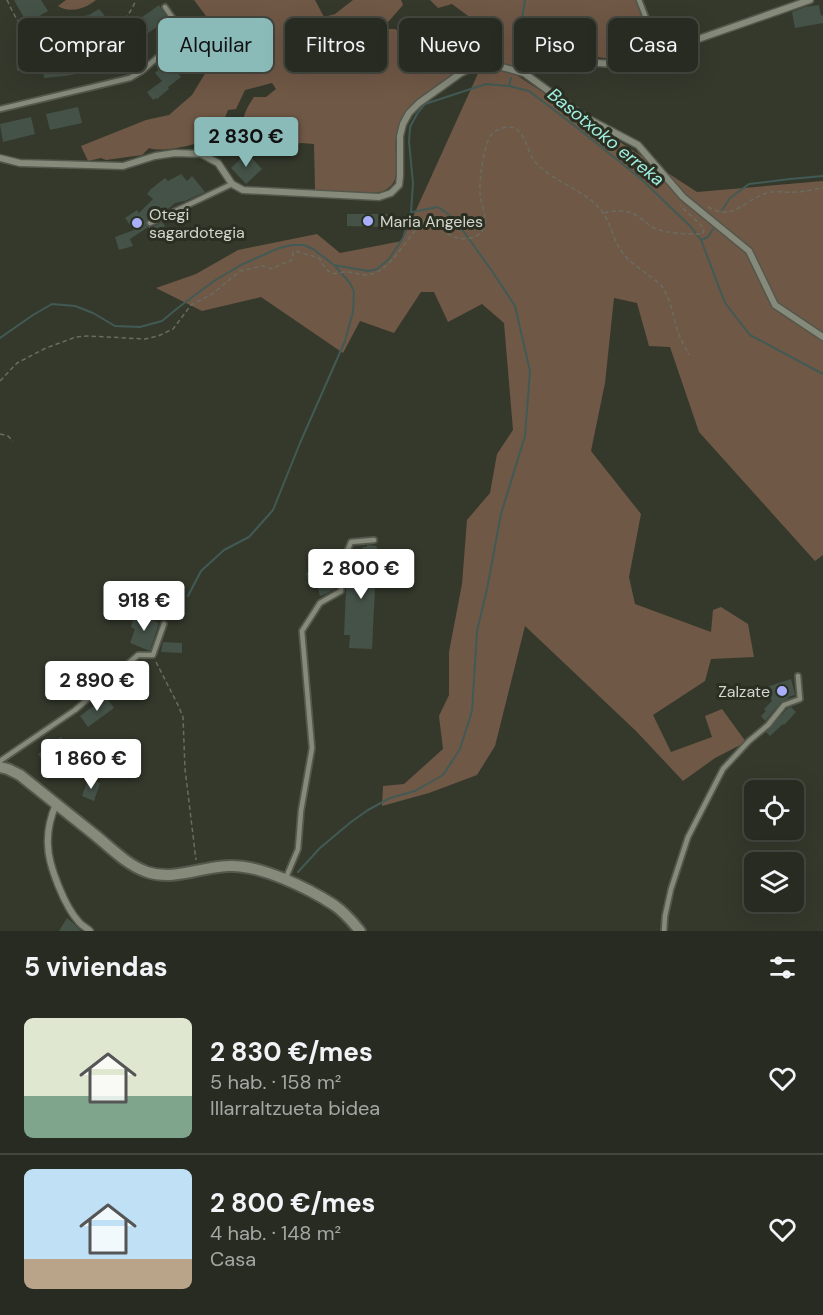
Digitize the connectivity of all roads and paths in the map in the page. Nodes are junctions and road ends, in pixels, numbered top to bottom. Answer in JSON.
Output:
{"nodes":[{"id":1,"x":7,"y":0,"type":"edge"},
{"id":2,"x":136,"y":0,"type":"edge"},
{"id":3,"x":639,"y":0,"type":"edge"},
{"id":4,"x":810,"y":0,"type":"edge"},
{"id":5,"x":165,"y":7,"type":"dead end"},
{"id":6,"x":646,"y":18,"type":"edge"},
{"id":7,"x":698,"y":39,"type":"edge"},
{"id":8,"x":608,"y":64,"type":"edge"},
{"id":9,"x":524,"y":73,"type":"junction"},
{"id":10,"x":0,"y":109,"type":"edge"},
{"id":11,"x":0,"y":158,"type":"edge"},
{"id":12,"x":232,"y":184,"type":"junction"},
{"id":13,"x":823,"y":188,"type":"edge"},
{"id":14,"x":677,"y":190,"type":"junction"},
{"id":15,"x":704,"y":205,"type":"dead end"},
{"id":16,"x":603,"y":213,"type":"junction"},
{"id":17,"x":150,"y":223,"type":"dead end"},
{"id":18,"x":823,"y":337,"type":"edge"},
{"id":19,"x":689,"y":355,"type":"dead end"},
{"id":20,"x":0,"y":381,"type":"edge"},
{"id":21,"x":0,"y":434,"type":"edge"},
{"id":22,"x":13,"y":441,"type":"dead end"},
{"id":23,"x":374,"y":540,"type":"dead end"},
{"id":24,"x":164,"y":624,"type":"dead end"},
{"id":25,"x":153,"y":656,"type":"junction"},
{"id":26,"x":798,"y":676,"type":"dead end"},
{"id":27,"x":0,"y":761,"type":"edge"},
{"id":28,"x":0,"y":767,"type":"edge"},
{"id":29,"x":56,"y":804,"type":"junction"},
{"id":30,"x":197,"y":871,"type":"junction"},
{"id":31,"x":285,"y":880,"type":"junction"},
{"id":32,"x":90,"y":931,"type":"edge"},
{"id":33,"x":360,"y":931,"type":"edge"},
{"id":34,"x":664,"y":931,"type":"edge"}],
"edges":[{"from":1,"to":2,"type":"path"},
{"from":3,"to":6,"type":"lane"},
{"from":4,"to":7,"type":"street"},
{"from":5,"to":10,"type":"lane"},
{"from":8,"to":9,"type":"street"},
{"from":9,"to":12,"type":"street"},
{"from":9,"to":14,"type":"street"},
{"from":11,"to":12,"type":"street"},
{"from":12,"to":17,"type":"lane"},
{"from":13,"to":15,"type":"path"},
{"from":14,"to":16,"type":"path"},
{"from":14,"to":18,"type":"street"},
{"from":16,"to":19,"type":"path"},
{"from":16,"to":20,"type":"path"},
{"from":21,"to":22,"type":"path"},
{"from":23,"to":31,"type":"lane"},
{"from":24,"to":25,"type":"lane"},
{"from":25,"to":27,"type":"lane"},
{"from":25,"to":30,"type":"path"},
{"from":26,"to":34,"type":"lane"},
{"from":28,"to":29,"type":"street"},
{"from":29,"to":30,"type":"street"},
{"from":29,"to":32,"type":"street"},
{"from":30,"to":31,"type":"street"},
{"from":31,"to":33,"type":"street"}]}
